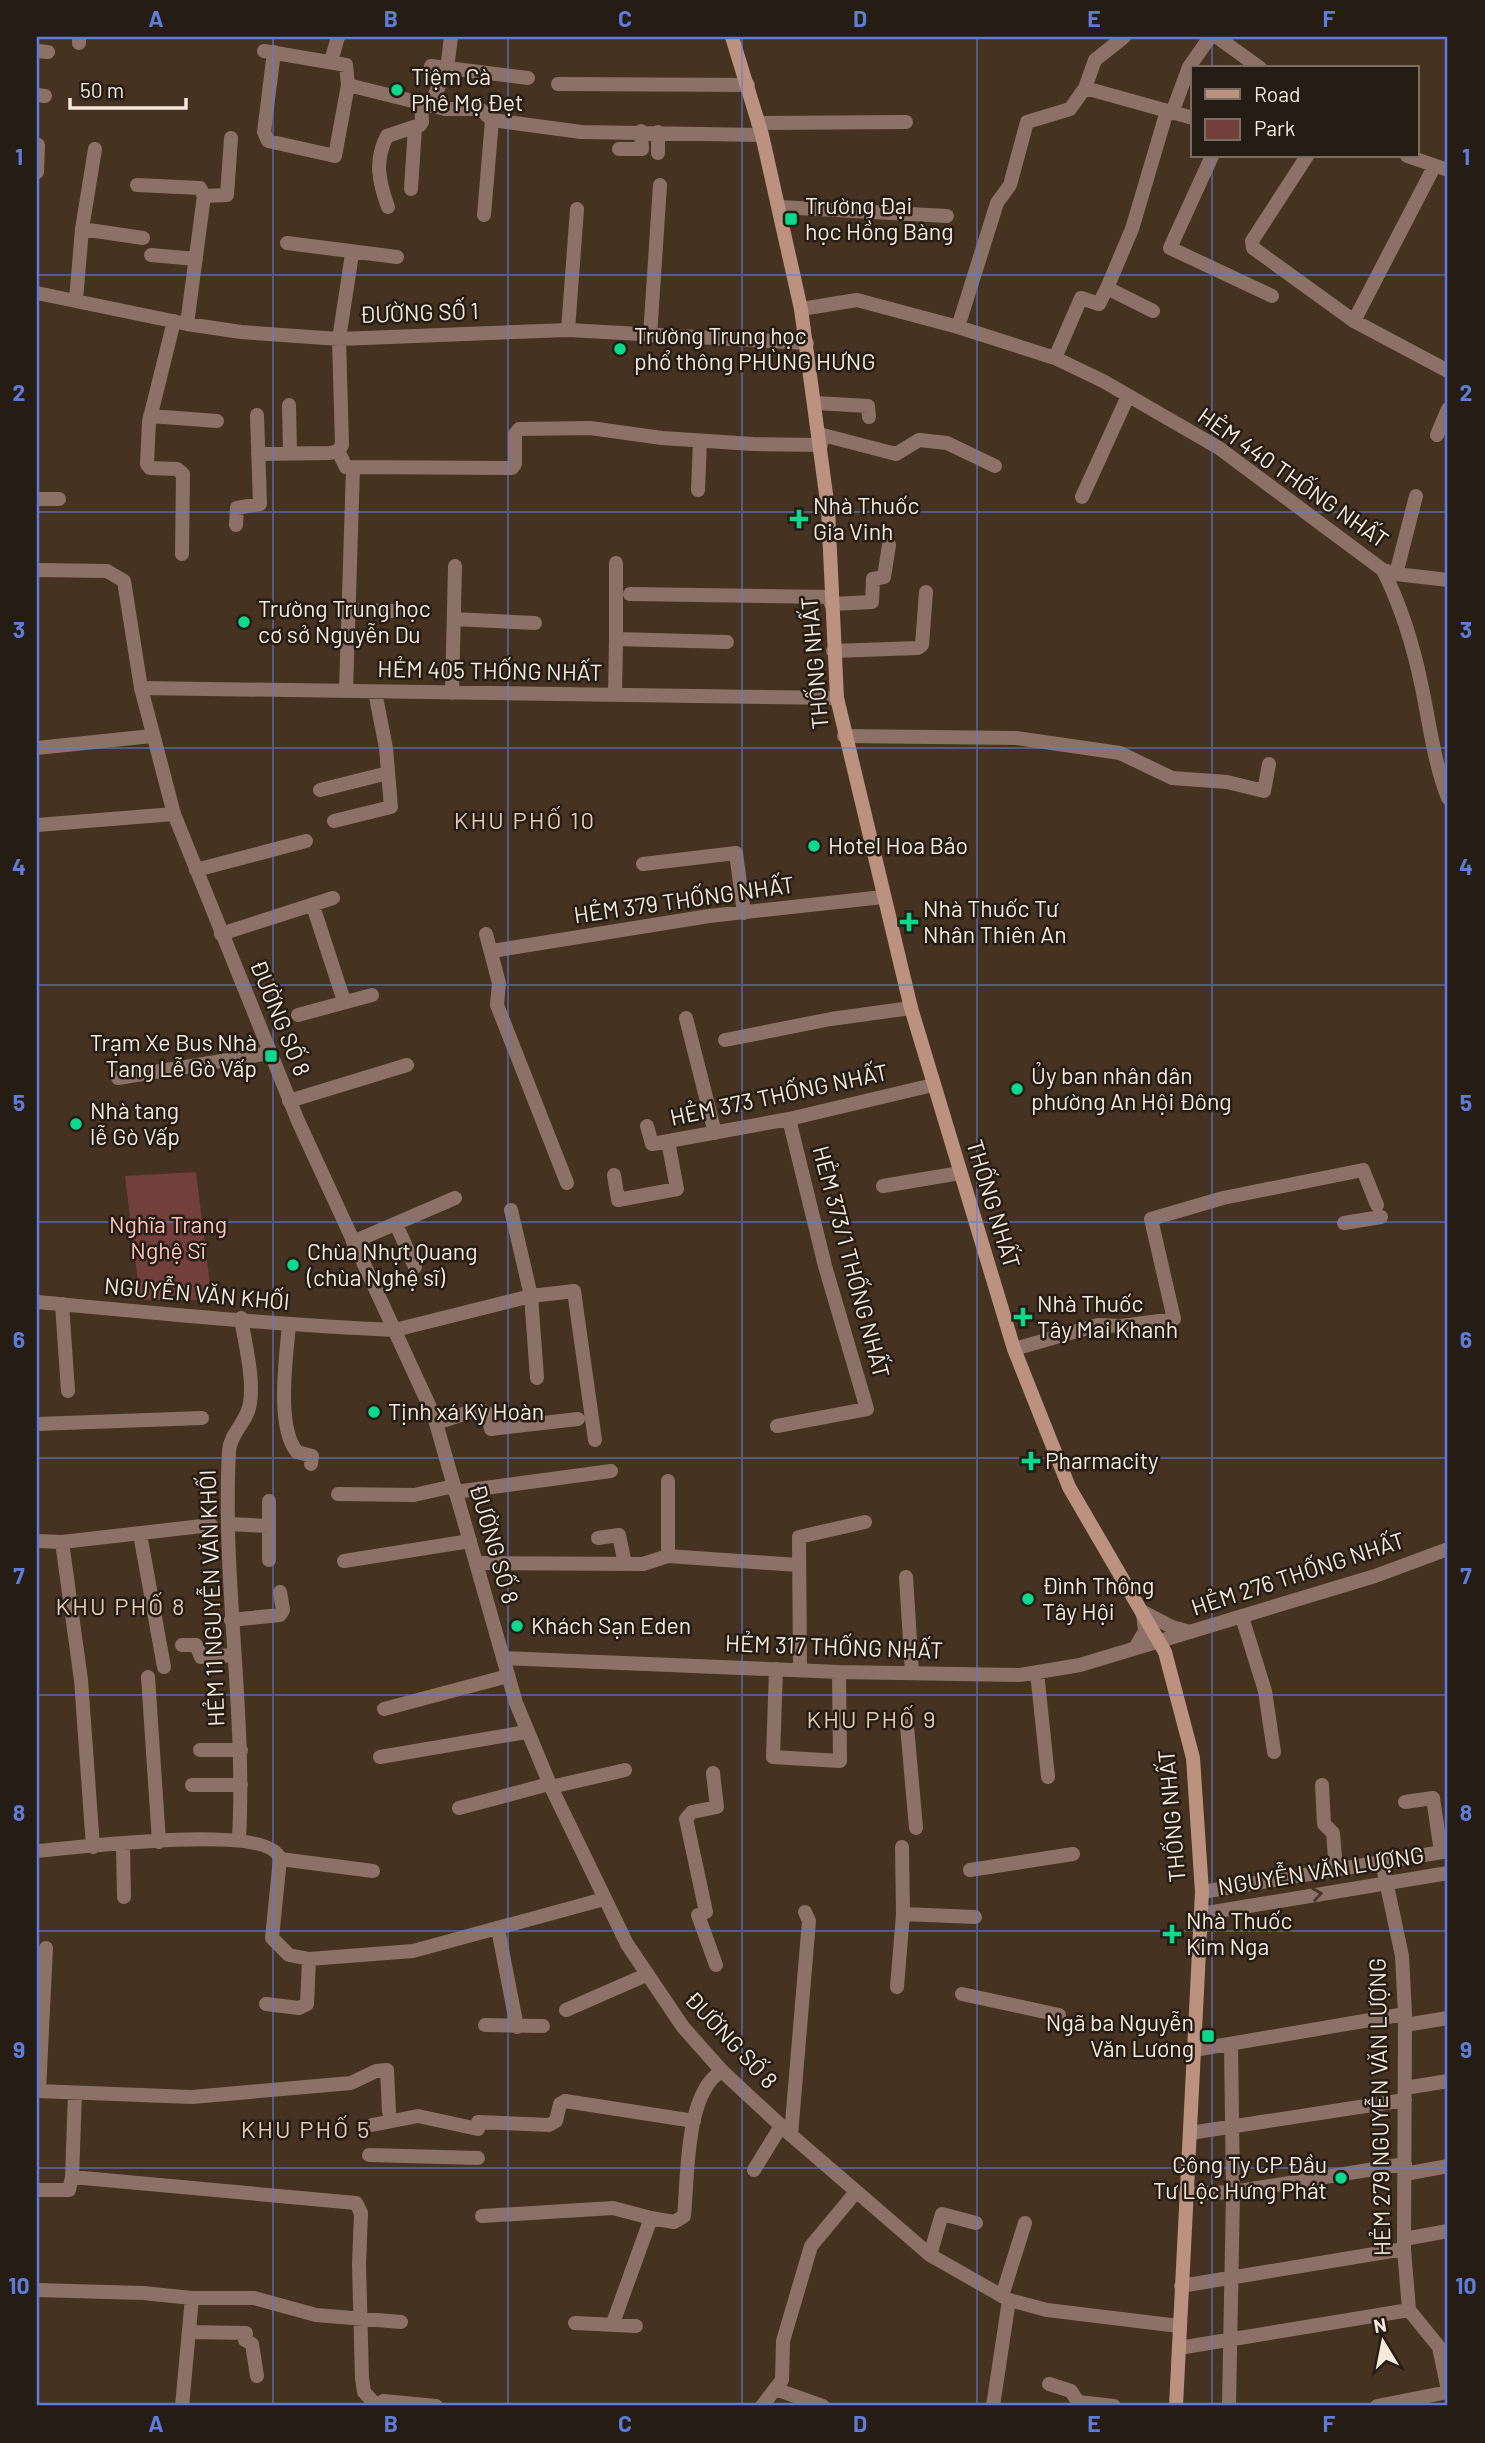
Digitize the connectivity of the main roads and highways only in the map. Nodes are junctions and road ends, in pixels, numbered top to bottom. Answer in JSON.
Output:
{"nodes":[{"id":1,"x":732,"y":37,"type":"edge"},
{"id":2,"x":1176,"y":2406,"type":"edge"}],
"edges":[{"from":1,"to":2,"type":"main road","name":"THỐNG NHẤT"}]}
